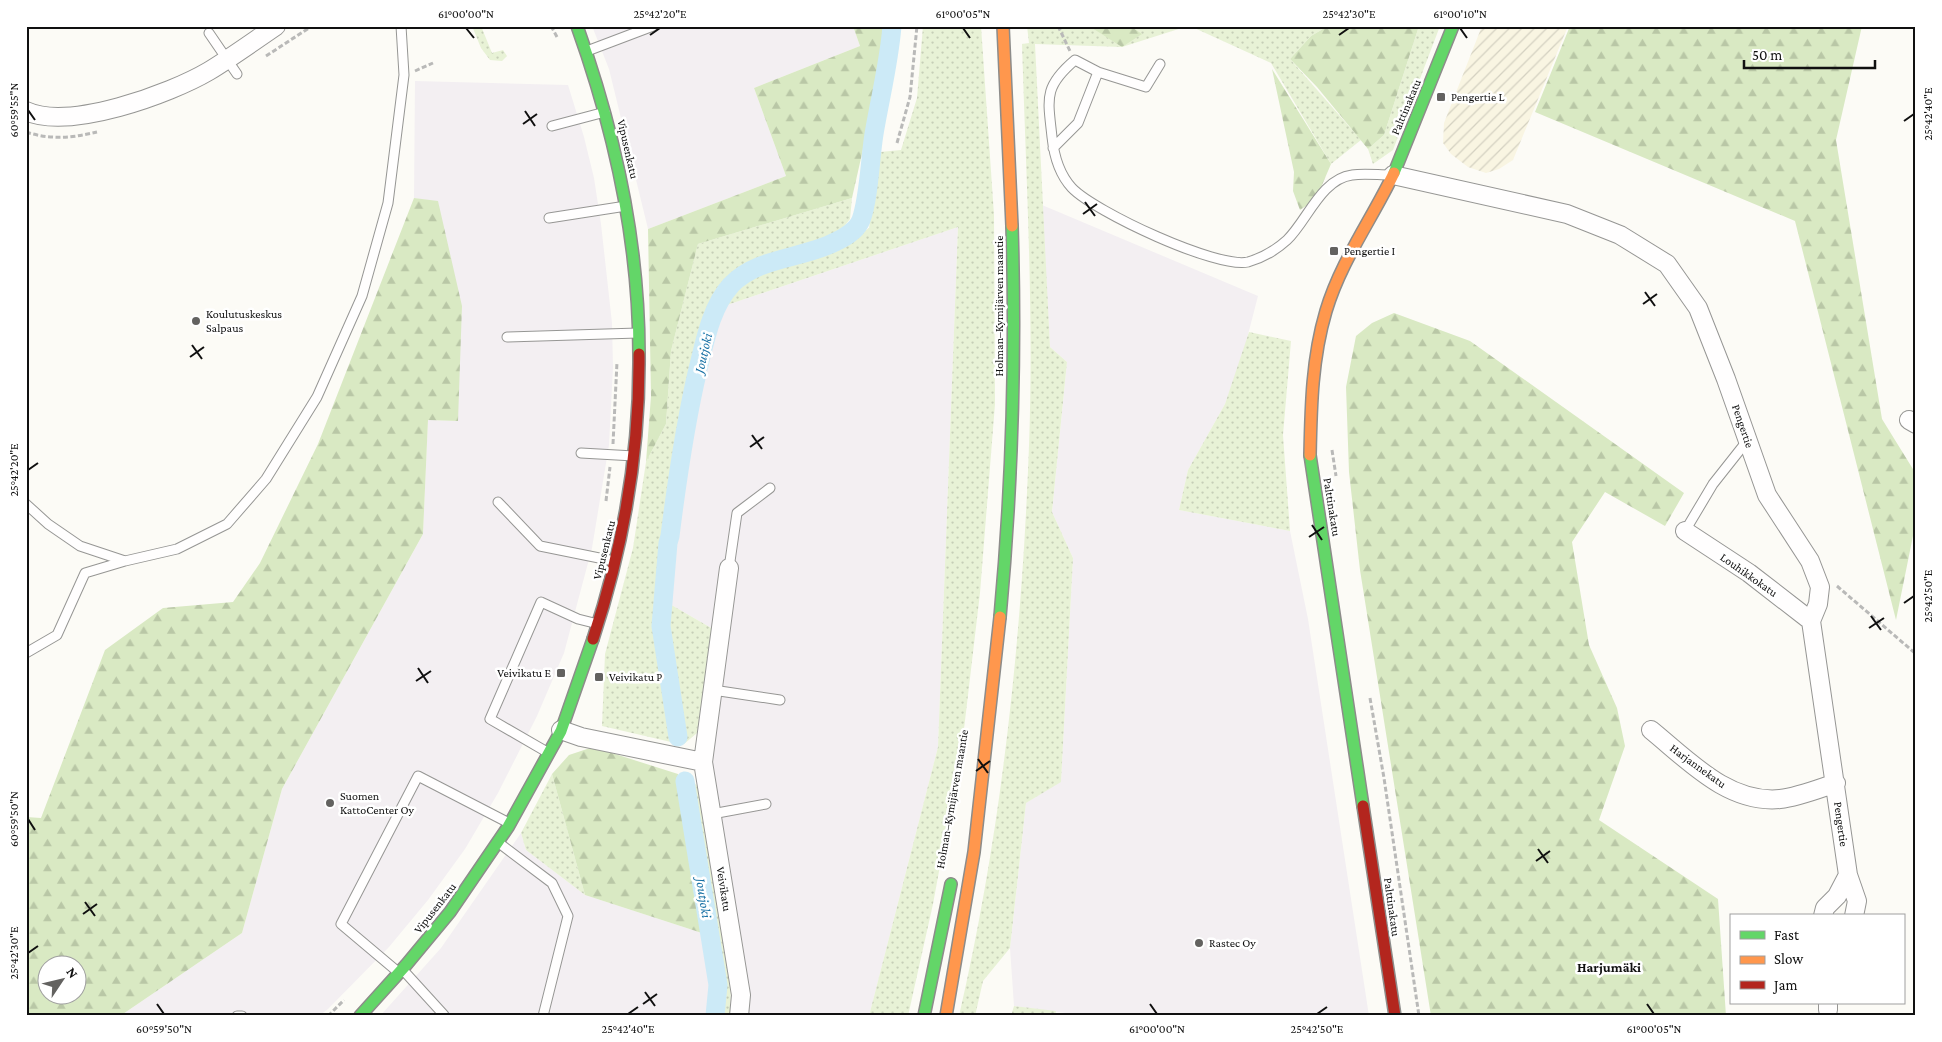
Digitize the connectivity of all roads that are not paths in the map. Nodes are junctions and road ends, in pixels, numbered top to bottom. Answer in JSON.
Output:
{"nodes":[{"id":1,"x":276,"y":26,"type":"edge"},
{"id":2,"x":401,"y":26,"type":"edge"},
{"id":3,"x":577,"y":26,"type":"edge"},
{"id":4,"x":653,"y":26,"type":"edge"},
{"id":5,"x":1002,"y":26,"type":"edge"},
{"id":6,"x":1453,"y":26,"type":"edge"},
{"id":7,"x":209,"y":33,"type":"dead end"},
{"id":8,"x":587,"y":51,"type":"junction"},
{"id":9,"x":226,"y":59,"type":"junction"},
{"id":10,"x":1160,"y":64,"type":"dead end"},
{"id":11,"x":1098,"y":72,"type":"junction"},
{"id":12,"x":237,"y":74,"type":"dead end"},
{"id":13,"x":26,"y":110,"type":"edge"},
{"id":14,"x":605,"y":112,"type":"junction"},
{"id":15,"x":552,"y":126,"type":"dead end"},
{"id":16,"x":1053,"y":148,"type":"junction"},
{"id":17,"x":1393,"y":175,"type":"junction"},
{"id":18,"x":626,"y":206,"type":"junction"},
{"id":19,"x":549,"y":218,"type":"dead end"},
{"id":20,"x":638,"y":333,"type":"junction"},
{"id":21,"x":507,"y":337,"type":"dead end"},
{"id":22,"x":1748,"y":440,"type":"junction"},
{"id":23,"x":581,"y":453,"type":"dead end"},
{"id":24,"x":634,"y":456,"type":"junction"},
{"id":25,"x":770,"y":488,"type":"dead end"},
{"id":26,"x":498,"y":502,"type":"dead end"},
{"id":27,"x":26,"y":504,"type":"edge"},
{"id":28,"x":1685,"y":531,"type":"joint"},
{"id":29,"x":125,"y":560,"type":"junction"},
{"id":30,"x":616,"y":561,"type":"junction"},
{"id":31,"x":728,"y":568,"type":"joint"},
{"id":32,"x":1001,"y":586,"type":"junction"},
{"id":33,"x":1812,"y":621,"type":"junction"},
{"id":34,"x":599,"y":624,"type":"junction"},
{"id":35,"x":26,"y":653,"type":"edge"},
{"id":36,"x":712,"y":690,"type":"junction"},
{"id":37,"x":780,"y":700,"type":"dead end"},
{"id":38,"x":561,"y":730,"type":"junction"},
{"id":39,"x":1651,"y":730,"type":"dead end"},
{"id":40,"x":550,"y":754,"type":"junction"},
{"id":41,"x":703,"y":762,"type":"junction"},
{"id":42,"x":1836,"y":784,"type":"junction"},
{"id":43,"x":969,"y":786,"type":"dead end"},
{"id":44,"x":766,"y":804,"type":"dead end"},
{"id":45,"x":712,"y":814,"type":"junction"},
{"id":46,"x":510,"y":824,"type":"junction"},
{"id":47,"x":499,"y":842,"type":"junction"},
{"id":48,"x":953,"y":874,"type":"dead end"},
{"id":49,"x":1848,"y":875,"type":"junction"},
{"id":50,"x":1824,"y":914,"type":"edge"},
{"id":51,"x":1854,"y":914,"type":"edge"},
{"id":52,"x":401,"y":972,"type":"junction"},
{"id":53,"x":444,"y":1015,"type":"edge"},
{"id":54,"x":237,"y":1016,"type":"edge"},
{"id":55,"x":242,"y":1016,"type":"edge"},
{"id":56,"x":360,"y":1016,"type":"edge"},
{"id":57,"x":543,"y":1016,"type":"edge"},
{"id":58,"x":739,"y":1016,"type":"edge"},
{"id":59,"x":924,"y":1016,"type":"edge"},
{"id":60,"x":946,"y":1016,"type":"edge"},
{"id":61,"x":1394,"y":1016,"type":"edge"}],
"edges":[{"from":1,"to":9,"type":"street"},
{"from":2,"to":29,"type":"lane"},
{"from":3,"to":8,"type":"main road","name":"Vipusenkatu"},
{"from":4,"to":8,"type":"lane"},
{"from":5,"to":32,"type":"main road","name":"Holman–Kymijärven maantie"},
{"from":6,"to":17,"type":"main road","name":"Palttinakatu"},
{"from":7,"to":9,"type":"lane"},
{"from":8,"to":14,"type":"main road","name":"Vipusenkatu"},
{"from":9,"to":12,"type":"lane"},
{"from":9,"to":13,"type":"street"},
{"from":10,"to":11,"type":"lane"},
{"from":11,"to":16,"type":"lane"},
{"from":11,"to":16,"type":"lane"},
{"from":14,"to":15,"type":"lane"},
{"from":14,"to":18,"type":"main road","name":"Vipusenkatu"},
{"from":16,"to":17,"type":"lane"},
{"from":17,"to":22,"type":"street","name":"Pengertie"},
{"from":17,"to":61,"type":"main road","name":"Palttinakatu"},
{"from":18,"to":19,"type":"lane"},
{"from":18,"to":20,"type":"main road","name":"Vipusenkatu"},
{"from":20,"to":21,"type":"lane"},
{"from":20,"to":24,"type":"main road","name":"Vipusenkatu"},
{"from":22,"to":28,"type":"lane"},
{"from":22,"to":33,"type":"street","name":"Pengertie"},
{"from":23,"to":24,"type":"lane"},
{"from":24,"to":30,"type":"main road","name":"Vipusenkatu"},
{"from":25,"to":31,"type":"lane"},
{"from":26,"to":30,"type":"lane"},
{"from":27,"to":29,"type":"lane"},
{"from":28,"to":33,"type":"street","name":"Louhikkokatu"},
{"from":29,"to":35,"type":"lane"},
{"from":30,"to":34,"type":"main road","name":"Vipusenkatu"},
{"from":31,"to":36,"type":"street","name":"Veivikatu"},
{"from":32,"to":43,"type":"main road","name":"Holman–Kymijärven maantie"},
{"from":32,"to":60,"type":"main road","name":"Holman–Kymijärven maantie"},
{"from":33,"to":42,"type":"street","name":"Pengertie"},
{"from":34,"to":38,"type":"main road","name":"Vipusenkatu"},
{"from":34,"to":40,"type":"lane"},
{"from":36,"to":37,"type":"lane"},
{"from":36,"to":41,"type":"street","name":"Veivikatu"},
{"from":38,"to":40,"type":"main road","name":"Vipusenkatu"},
{"from":38,"to":41,"type":"street"},
{"from":39,"to":42,"type":"street","name":"Harjannekatu"},
{"from":40,"to":46,"type":"main road","name":"Vipusenkatu"},
{"from":41,"to":45,"type":"street","name":"Veivikatu"},
{"from":42,"to":49,"type":"street","name":"Pengertie"},
{"from":44,"to":45,"type":"lane"},
{"from":45,"to":58,"type":"street","name":"Veivikatu"},
{"from":46,"to":47,"type":"main road","name":"Vipusenkatu"},
{"from":46,"to":52,"type":"lane"},
{"from":47,"to":52,"type":"main road","name":"Vipusenkatu"},
{"from":47,"to":57,"type":"lane"},
{"from":48,"to":59,"type":"main road","name":"Holman–Kymijärven maantie"},
{"from":49,"to":50,"type":"street"},
{"from":49,"to":51,"type":"street","name":"Pengertie"},
{"from":52,"to":53,"type":"lane"},
{"from":52,"to":56,"type":"main road","name":"Vipusenkatu"},
{"from":54,"to":55,"type":"lane"}]}
